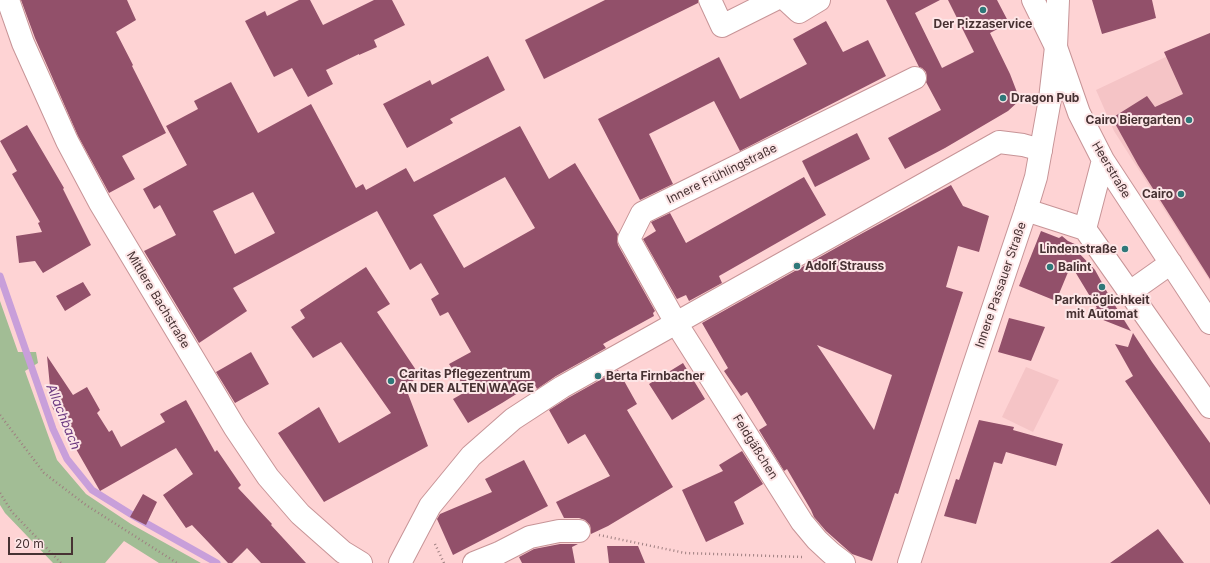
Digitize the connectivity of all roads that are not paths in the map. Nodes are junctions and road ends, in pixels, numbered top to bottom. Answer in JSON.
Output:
{"nodes":[{"id":1,"x":8,"y":0,"type":"edge"},
{"id":2,"x":710,"y":0,"type":"edge"},
{"id":3,"x":774,"y":0,"type":"edge"},
{"id":4,"x":786,"y":0,"type":"edge"},
{"id":5,"x":819,"y":0,"type":"edge"},
{"id":6,"x":1033,"y":0,"type":"edge"},
{"id":7,"x":1058,"y":0,"type":"edge"},
{"id":8,"x":1056,"y":47,"type":"junction"},
{"id":9,"x":915,"y":78,"type":"dead end"},
{"id":10,"x":1041,"y":150,"type":"junction"},
{"id":11,"x":1103,"y":160,"type":"junction"},
{"id":12,"x":1026,"y":210,"type":"junction"},
{"id":13,"x":1085,"y":229,"type":"junction"},
{"id":14,"x":1172,"y":264,"type":"junction"},
{"id":15,"x":1130,"y":292,"type":"junction"},
{"id":16,"x":676,"y":323,"type":"junction"},
{"id":17,"x":1210,"y":323,"type":"edge"},
{"id":18,"x":1210,"y":407,"type":"edge"},
{"id":19,"x":579,"y":531,"type":"road end"},
{"id":20,"x":360,"y":563,"type":"edge"},
{"id":21,"x":400,"y":563,"type":"edge"},
{"id":22,"x":474,"y":563,"type":"edge"},
{"id":23,"x":844,"y":563,"type":"edge"},
{"id":24,"x":909,"y":563,"type":"edge"}],
"edges":[{"from":1,"to":20,"type":"street","name":"Mittlere Bachstraße"},
{"from":2,"to":3,"type":"street"},
{"from":4,"to":5,"type":"street"},
{"from":6,"to":8,"type":"street"},
{"from":7,"to":8,"type":"street","name":"Innere Passauer Straße"},
{"from":8,"to":10,"type":"street","name":"Innere Passauer Straße"},
{"from":8,"to":11,"type":"street","name":"Heerstraße"},
{"from":9,"to":16,"type":"street","name":"Innere Frühlingstraße"},
{"from":10,"to":12,"type":"street","name":"Innere Passauer Straße"},
{"from":10,"to":16,"type":"street"},
{"from":11,"to":13,"type":"street"},
{"from":11,"to":14,"type":"street","name":"Heerstraße"},
{"from":12,"to":13,"type":"street"},
{"from":12,"to":24,"type":"street","name":"Innere Passauer Straße"},
{"from":13,"to":15,"type":"street"},
{"from":14,"to":15,"type":"street"},
{"from":14,"to":17,"type":"street","name":"Heerstraße"},
{"from":15,"to":18,"type":"street"},
{"from":16,"to":21,"type":"street"},
{"from":16,"to":23,"type":"street","name":"Feldgäßchen"},
{"from":19,"to":22,"type":"street"}]}
